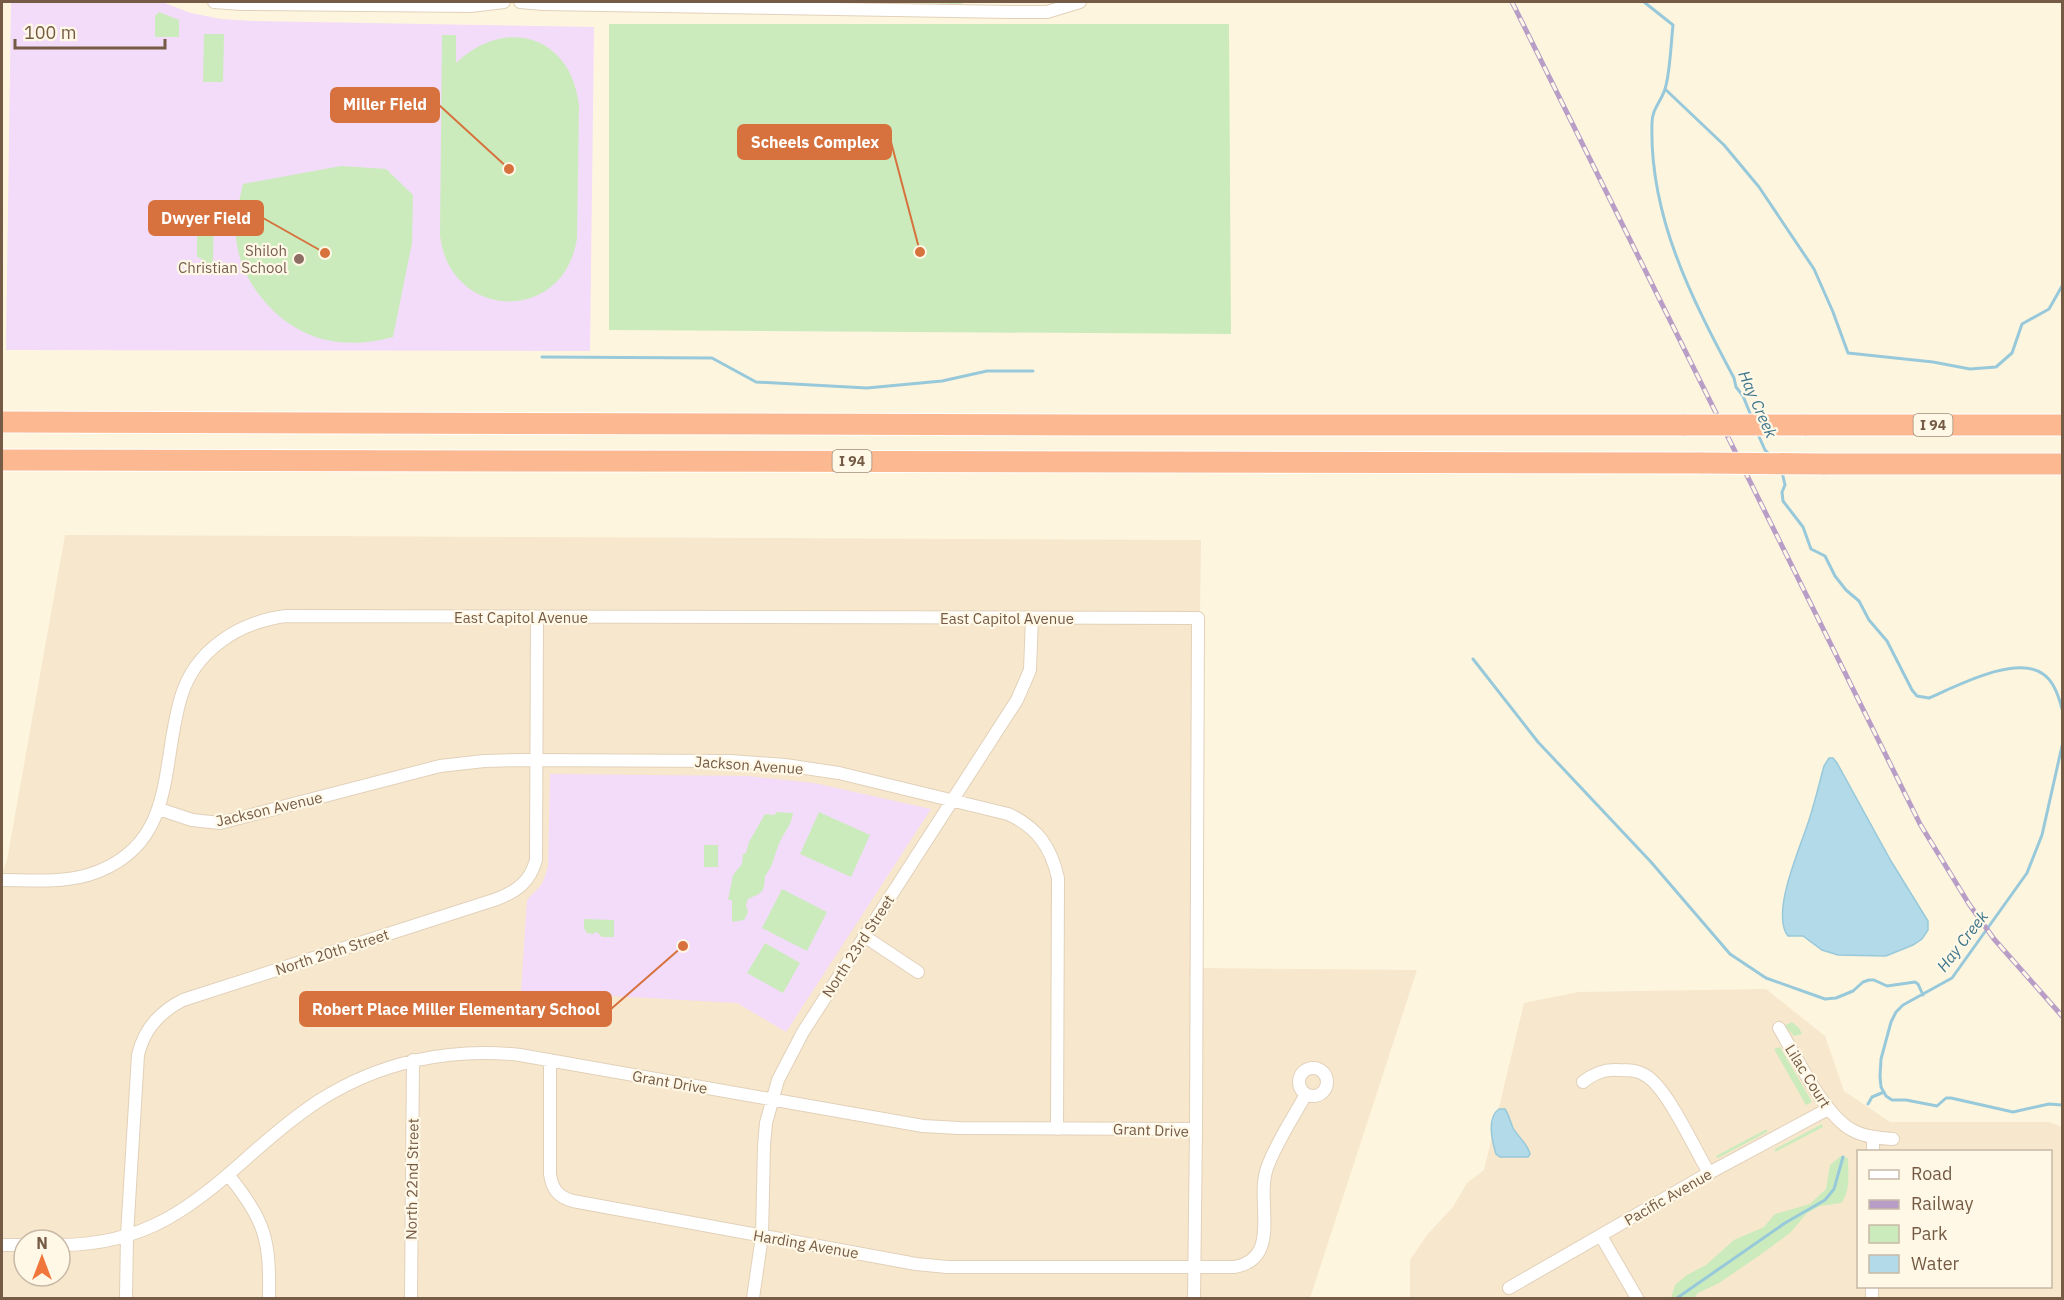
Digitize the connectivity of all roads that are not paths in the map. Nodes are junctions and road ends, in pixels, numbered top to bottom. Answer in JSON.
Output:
{"nodes":[{"id":1,"x":214,"y":2,"type":"edge"},
{"id":2,"x":504,"y":2,"type":"edge"},
{"id":3,"x":520,"y":2,"type":"edge"},
{"id":4,"x":1080,"y":2,"type":"edge"},
{"id":5,"x":906,"y":6,"type":"edge"},
{"id":6,"x":2,"y":422,"type":"edge"},
{"id":7,"x":2062,"y":425,"type":"edge"},
{"id":8,"x":2,"y":460,"type":"edge"},
{"id":9,"x":2062,"y":464,"type":"edge"},
{"id":10,"x":537,"y":616,"type":"junction"},
{"id":11,"x":1032,"y":618,"type":"junction"},
{"id":12,"x":536,"y":760,"type":"junction"},
{"id":13,"x":953,"y":800,"type":"junction"},
{"id":14,"x":159,"y":809,"type":"junction"},
{"id":15,"x":2,"y":880,"type":"edge"},
{"id":16,"x":864,"y":936,"type":"junction"},
{"id":17,"x":918,"y":972,"type":"dead end"},
{"id":18,"x":1779,"y":1028,"type":"dead end"},
{"id":19,"x":414,"y":1060,"type":"junction"},
{"id":20,"x":550,"y":1060,"type":"junction"},
{"id":21,"x":1584,"y":1082,"type":"dead end"},
{"id":22,"x":1306,"y":1094,"type":"dead end"},
{"id":23,"x":771,"y":1100,"type":"junction"},
{"id":24,"x":1828,"y":1109,"type":"junction"},
{"id":25,"x":1057,"y":1129,"type":"junction"},
{"id":26,"x":1196,"y":1129,"type":"junction"},
{"id":27,"x":1873,"y":1137,"type":"junction"},
{"id":28,"x":1893,"y":1139,"type":"dead end"},
{"id":29,"x":1873,"y":1150,"type":"edge"},
{"id":30,"x":1709,"y":1173,"type":"junction"},
{"id":31,"x":229,"y":1176,"type":"junction"},
{"id":32,"x":127,"y":1235,"type":"junction"},
{"id":33,"x":762,"y":1236,"type":"junction"},
{"id":34,"x":1601,"y":1236,"type":"junction"},
{"id":35,"x":72,"y":1245,"type":"edge"},
{"id":36,"x":1194,"y":1267,"type":"junction"},
{"id":37,"x":1509,"y":1288,"type":"dead end"},
{"id":38,"x":126,"y":1299,"type":"edge"},
{"id":39,"x":269,"y":1299,"type":"edge"},
{"id":40,"x":411,"y":1299,"type":"edge"},
{"id":41,"x":753,"y":1299,"type":"edge"},
{"id":42,"x":1194,"y":1299,"type":"edge"},
{"id":43,"x":1637,"y":1299,"type":"edge"}],
"edges":[{"from":1,"to":2,"type":"street"},
{"from":3,"to":5,"type":"street"},
{"from":4,"to":5,"type":"street"},
{"from":6,"to":7,"type":"highway","number":"I 94","bridge":true},
{"from":8,"to":9,"type":"highway","number":"I 94","bridge":true},
{"from":10,"to":11,"type":"street","name":"East Capitol Avenue"},
{"from":10,"to":12,"type":"street","name":"North 20th Street"},
{"from":10,"to":14,"type":"street","name":"East Capitol Avenue"},
{"from":11,"to":13,"type":"street","name":"North 23rd Street"},
{"from":11,"to":26,"type":"street","name":"East Capitol Avenue"},
{"from":12,"to":13,"type":"street","name":"Jackson Avenue"},
{"from":12,"to":14,"type":"street","name":"Jackson Avenue"},
{"from":12,"to":32,"type":"street","name":"North 20th Street"},
{"from":13,"to":16,"type":"street","name":"North 23rd Street"},
{"from":13,"to":25,"type":"street","name":"Jackson Avenue"},
{"from":14,"to":15,"type":"street","name":"East Capitol Avenue"},
{"from":16,"to":17,"type":"street"},
{"from":16,"to":23,"type":"street","name":"North 23rd Street"},
{"from":18,"to":24,"type":"street","name":"Lilac Court"},
{"from":19,"to":20,"type":"street","name":"Grant Drive"},
{"from":19,"to":31,"type":"street","name":"Grant Drive"},
{"from":19,"to":40,"type":"street","name":"North 22nd Street"},
{"from":20,"to":23,"type":"street","name":"Grant Drive"},
{"from":20,"to":33,"type":"street","name":"Harding Avenue"},
{"from":21,"to":30,"type":"street"},
{"from":22,"to":36,"type":"street","name":"Harding Avenue"},
{"from":23,"to":25,"type":"street","name":"Grant Drive"},
{"from":23,"to":33,"type":"street","name":"North 23rd Street"},
{"from":24,"to":27,"type":"street","name":"Lilac Court"},
{"from":24,"to":30,"type":"street","name":"Pacific Avenue"},
{"from":25,"to":26,"type":"street","name":"Grant Drive"},
{"from":26,"to":36,"type":"street","name":"Grant Drive"},
{"from":27,"to":28,"type":"street","name":"Lilac Court"},
{"from":27,"to":29,"type":"street"},
{"from":30,"to":34,"type":"street","name":"Pacific Avenue"},
{"from":31,"to":32,"type":"street","name":"Grant Drive"},
{"from":31,"to":39,"type":"street"},
{"from":32,"to":35,"type":"street","name":"Grant Drive"},
{"from":32,"to":38,"type":"street","name":"North 20th Street"},
{"from":33,"to":36,"type":"street","name":"Harding Avenue"},
{"from":33,"to":41,"type":"street","name":"North 23rd Street"},
{"from":34,"to":37,"type":"street","name":"Pacific Avenue"},
{"from":34,"to":43,"type":"street"},
{"from":36,"to":42,"type":"street","name":"Grant Drive"}]}
